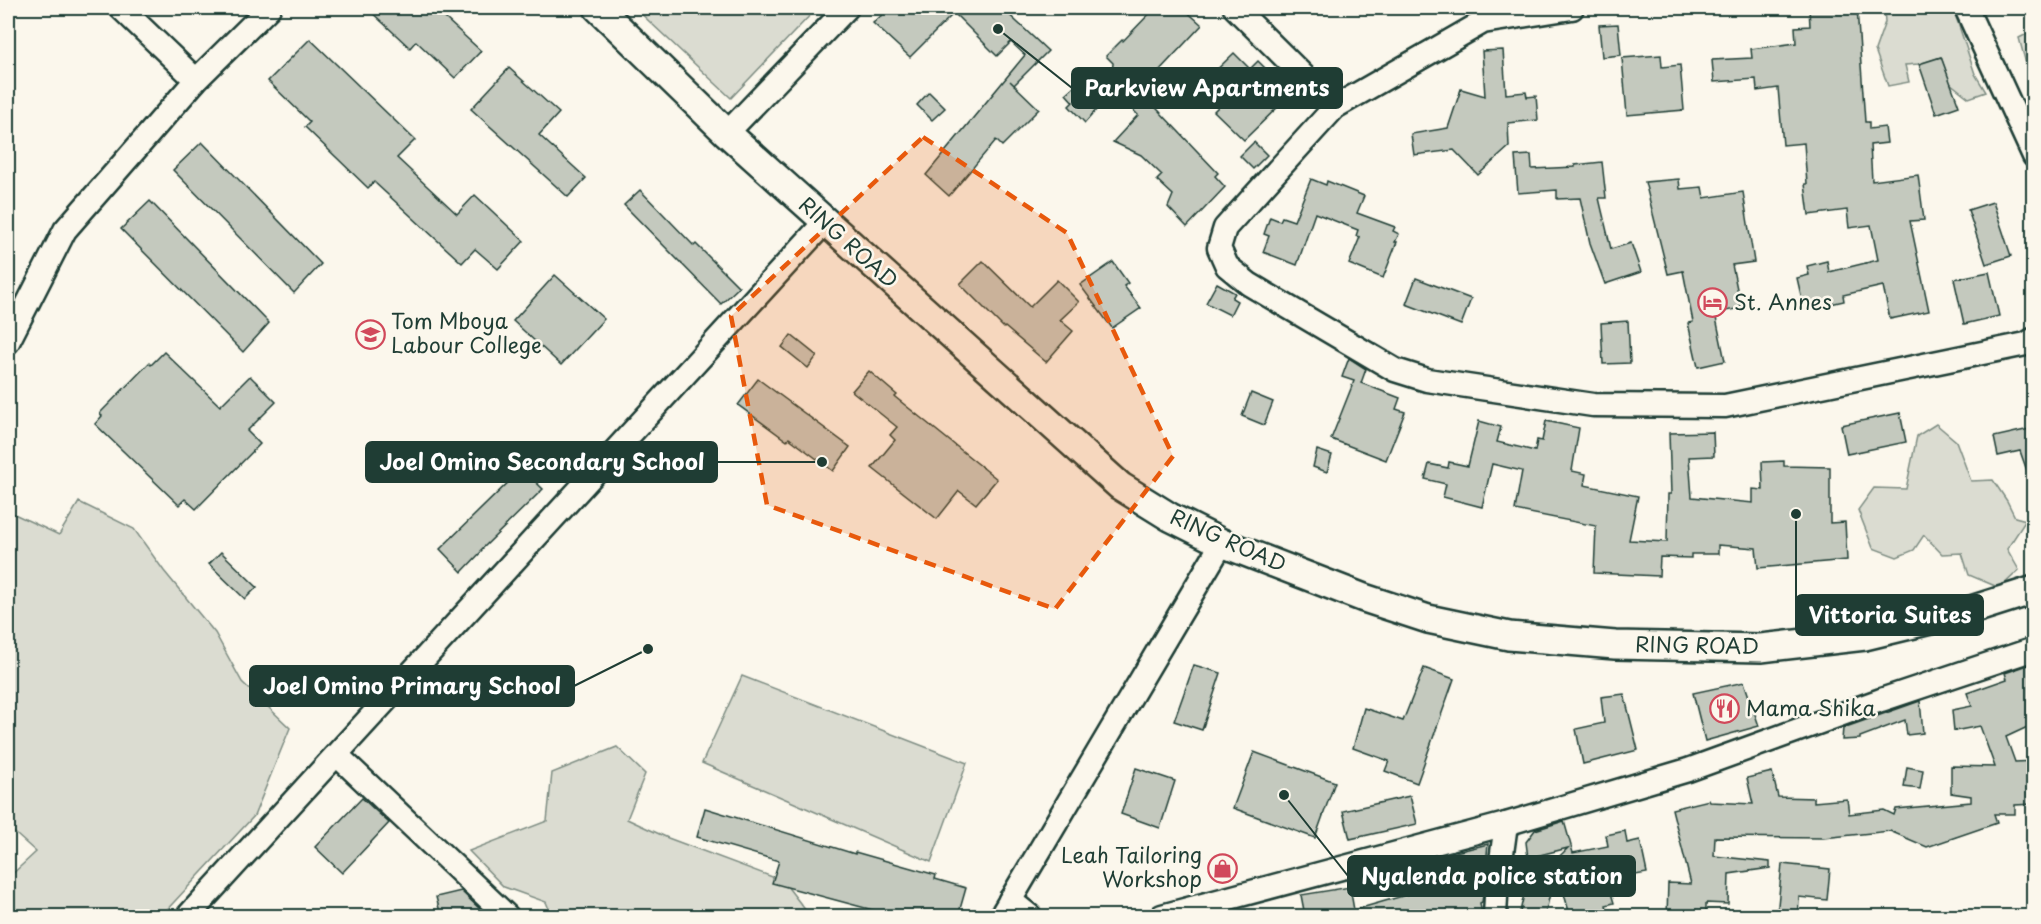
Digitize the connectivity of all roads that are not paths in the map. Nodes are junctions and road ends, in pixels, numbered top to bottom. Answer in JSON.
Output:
{"nodes":[{"id":1,"x":121,"y":8,"type":"edge"},
{"id":2,"x":269,"y":8,"type":"edge"},
{"id":3,"x":598,"y":8,"type":"edge"},
{"id":4,"x":847,"y":8,"type":"edge"},
{"id":5,"x":1235,"y":8,"type":"edge"},
{"id":6,"x":1572,"y":8,"type":"edge"},
{"id":7,"x":1966,"y":8,"type":"edge"},
{"id":8,"x":196,"y":80,"type":"junction"},
{"id":9,"x":1335,"y":106,"type":"junction"},
{"id":10,"x":727,"y":133,"type":"junction"},
{"id":11,"x":2034,"y":156,"type":"edge"},
{"id":12,"x":825,"y":222,"type":"junction"},
{"id":13,"x":2034,"y":339,"type":"edge"},
{"id":14,"x":8,"y":342,"type":"edge"},
{"id":15,"x":1222,"y":543,"type":"junction"},
{"id":16,"x":2034,"y":590,"type":"edge"},
{"id":17,"x":2034,"y":649,"type":"edge"},
{"id":18,"x":337,"y":754,"type":"junction"},
{"id":19,"x":1506,"y":824,"type":"junction"},
{"id":20,"x":1005,"y":908,"type":"edge"},
{"id":21,"x":188,"y":916,"type":"edge"},
{"id":22,"x":507,"y":916,"type":"edge"},
{"id":23,"x":1030,"y":916,"type":"edge"},
{"id":24,"x":1162,"y":916,"type":"edge"},
{"id":25,"x":1495,"y":916,"type":"edge"}],
"edges":[{"from":1,"to":8,"type":"street"},
{"from":2,"to":8,"type":"street"},
{"from":3,"to":10,"type":"main road","name":"RING ROAD"},
{"from":4,"to":10,"type":"street"},
{"from":5,"to":9,"type":"street"},
{"from":6,"to":9,"type":"street"},
{"from":7,"to":11,"type":"street"},
{"from":8,"to":14,"type":"street"},
{"from":9,"to":13,"type":"street"},
{"from":10,"to":12,"type":"main road","name":"RING ROAD"},
{"from":12,"to":15,"type":"main road","name":"RING ROAD"},
{"from":12,"to":18,"type":"street"},
{"from":15,"to":16,"type":"main road","name":"RING ROAD"},
{"from":15,"to":20,"type":"street"},
{"from":17,"to":19,"type":"street"},
{"from":18,"to":21,"type":"street"},
{"from":18,"to":22,"type":"street"},
{"from":19,"to":24,"type":"street"},
{"from":19,"to":25,"type":"street"},
{"from":20,"to":23,"type":"street"}]}
